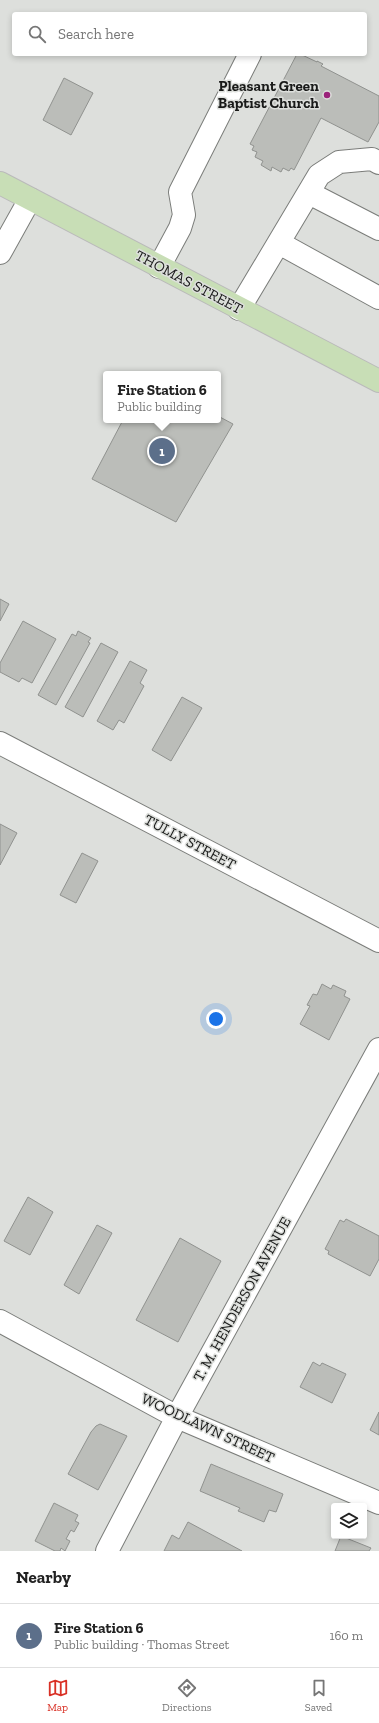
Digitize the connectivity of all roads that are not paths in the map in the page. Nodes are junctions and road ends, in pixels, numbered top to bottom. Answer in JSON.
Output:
{"nodes":[{"id":1,"x":249,"y":56,"type":"edge"},
{"id":2,"x":377,"y":156,"type":"edge"},
{"id":3,"x":0,"y":183,"type":"edge"},
{"id":4,"x":309,"y":193,"type":"junction"},
{"id":5,"x":30,"y":199,"type":"junction"},
{"id":6,"x":379,"y":229,"type":"edge"},
{"id":7,"x":279,"y":243,"type":"junction"},
{"id":8,"x":1,"y":250,"type":"edge"},
{"id":9,"x":159,"y":267,"type":"junction"},
{"id":10,"x":379,"y":298,"type":"edge"},
{"id":11,"x":239,"y":309,"type":"junction"},
{"id":12,"x":379,"y":381,"type":"edge"},
{"id":13,"x":0,"y":743,"type":"edge"},
{"id":14,"x":379,"y":941,"type":"edge"},
{"id":15,"x":379,"y":1049,"type":"edge"},
{"id":16,"x":0,"y":1321,"type":"edge"},
{"id":17,"x":177,"y":1417,"type":"junction"},
{"id":18,"x":379,"y":1504,"type":"edge"},
{"id":19,"x":107,"y":1551,"type":"edge"}],
"edges":[{"from":1,"to":9,"type":"street"},
{"from":2,"to":4,"type":"street"},
{"from":3,"to":5,"type":"main road","name":"THOMAS STREET"},
{"from":4,"to":6,"type":"street"},
{"from":4,"to":7,"type":"street"},
{"from":5,"to":8,"type":"street"},
{"from":5,"to":9,"type":"main road","name":"THOMAS STREET"},
{"from":7,"to":10,"type":"street"},
{"from":7,"to":11,"type":"street"},
{"from":9,"to":11,"type":"main road","name":"THOMAS STREET"},
{"from":11,"to":12,"type":"main road","name":"THOMAS STREET"},
{"from":13,"to":14,"type":"street","name":"TULLY STREET"},
{"from":15,"to":17,"type":"street","name":"T. M. HENDERSON AVENUE"},
{"from":16,"to":17,"type":"street","name":"WOODLAWN STREET"},
{"from":17,"to":18,"type":"street","name":"WOODLAWN STREET"},
{"from":17,"to":19,"type":"street","name":"T. M. HENDERSON AVENUE"}]}
